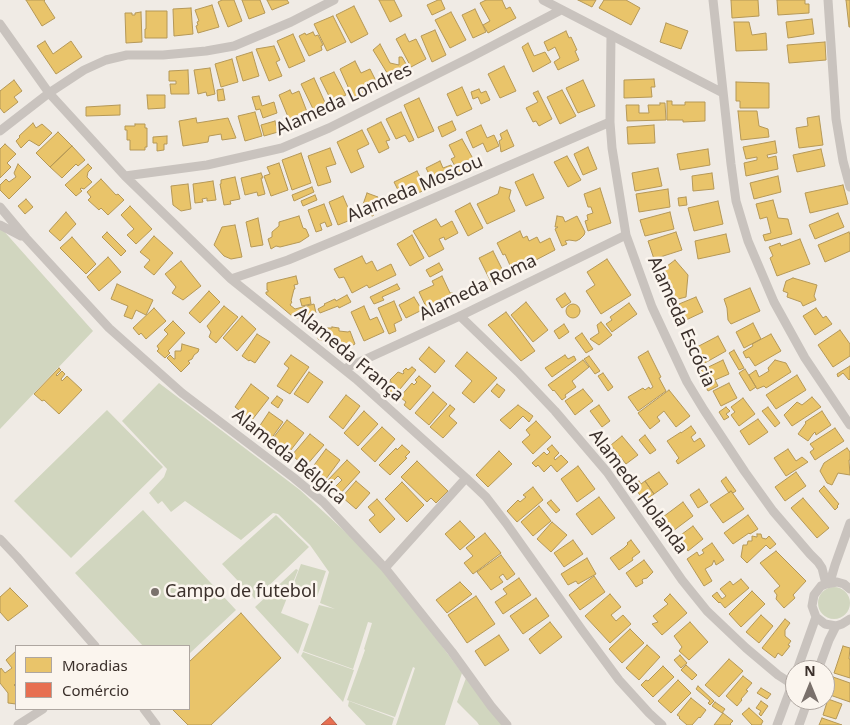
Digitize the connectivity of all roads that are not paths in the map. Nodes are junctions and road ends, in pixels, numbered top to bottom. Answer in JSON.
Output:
{"nodes":[{"id":1,"x":334,"y":0,"type":"edge"},
{"id":2,"x":543,"y":0,"type":"edge"},
{"id":3,"x":713,"y":0,"type":"edge"},
{"id":4,"x":828,"y":0,"type":"edge"},
{"id":5,"x":561,"y":10,"type":"junction"},
{"id":6,"x":0,"y":24,"type":"edge"},
{"id":7,"x":611,"y":35,"type":"junction"},
{"id":8,"x":49,"y":93,"type":"junction"},
{"id":9,"x":723,"y":93,"type":"junction"},
{"id":10,"x":610,"y":122,"type":"junction"},
{"id":11,"x":0,"y":131,"type":"edge"},
{"id":12,"x":125,"y":176,"type":"junction"},
{"id":13,"x":850,"y":187,"type":"edge"},
{"id":14,"x":0,"y":208,"type":"edge"},
{"id":15,"x":0,"y":225,"type":"edge"},
{"id":16,"x":626,"y":235,"type":"junction"},
{"id":17,"x":26,"y":238,"type":"junction"},
{"id":18,"x":231,"y":279,"type":"junction"},
{"id":19,"x":460,"y":316,"type":"junction"},
{"id":20,"x":344,"y":369,"type":"junction"},
{"id":21,"x":850,"y":425,"type":"edge"},
{"id":22,"x":466,"y":478,"type":"junction"},
{"id":23,"x":850,"y":522,"type":"edge"},
{"id":24,"x":0,"y":539,"type":"edge"},
{"id":25,"x":385,"y":568,"type":"junction"},
{"id":26,"x":828,"y":583,"type":"junction"},
{"id":27,"x":850,"y":588,"type":"edge"},
{"id":28,"x":816,"y":617,"type":"junction"},
{"id":29,"x":850,"y":619,"type":"edge"},
{"id":30,"x":836,"y":626,"type":"junction"},
{"id":31,"x":94,"y":645,"type":"edge"},
{"id":32,"x":801,"y":660,"type":"edge"},
{"id":33,"x":822,"y":660,"type":"edge"},
{"id":34,"x":785,"y":678,"type":"edge"},
{"id":35,"x":785,"y":704,"type":"edge"},
{"id":36,"x":40,"y":710,"type":"edge"},
{"id":37,"x":145,"y":710,"type":"edge"},
{"id":38,"x":804,"y":710,"type":"edge"},
{"id":39,"x":18,"y":725,"type":"edge"},
{"id":40,"x":156,"y":725,"type":"edge"},
{"id":41,"x":507,"y":725,"type":"edge"},
{"id":42,"x":662,"y":725,"type":"edge"},
{"id":43,"x":777,"y":725,"type":"edge"},
{"id":44,"x":799,"y":725,"type":"edge"}],
"edges":[{"from":1,"to":8,"type":"street"},
{"from":2,"to":5,"type":"street"},
{"from":3,"to":9,"type":"street"},
{"from":4,"to":13,"type":"street"},
{"from":5,"to":7,"type":"street"},
{"from":5,"to":12,"type":"street","name":"Alameda Londres"},
{"from":6,"to":8,"type":"street","name":"Alameda França"},
{"from":7,"to":9,"type":"street"},
{"from":7,"to":10,"type":"street","name":"Alameda Escócia"},
{"from":8,"to":11,"type":"street"},
{"from":8,"to":12,"type":"street","name":"Alameda França"},
{"from":9,"to":21,"type":"street"},
{"from":10,"to":16,"type":"street","name":"Alameda Escócia"},
{"from":10,"to":18,"type":"street","name":"Alameda Moscou"},
{"from":12,"to":18,"type":"street","name":"Alameda França"},
{"from":14,"to":17,"type":"street","name":"Alameda Bélgica"},
{"from":15,"to":17,"type":"street"},
{"from":16,"to":19,"type":"street","name":"Alameda Roma"},
{"from":16,"to":26,"type":"street","name":"Alameda Escócia"},
{"from":17,"to":25,"type":"street","name":"Alameda Bélgica"},
{"from":18,"to":20,"type":"street","name":"Alameda França"},
{"from":19,"to":20,"type":"street","name":"Alameda Roma"},
{"from":19,"to":34,"type":"street","name":"Alameda Holanda"},
{"from":20,"to":22,"type":"street","name":"Alameda França"},
{"from":22,"to":25,"type":"street"},
{"from":22,"to":42,"type":"street","name":"Alameda França"},
{"from":23,"to":26,"type":"street"},
{"from":24,"to":31,"type":"street"},
{"from":25,"to":41,"type":"street","name":"Alameda Bélgica"},
{"from":26,"to":27,"type":"street"},
{"from":26,"to":28,"type":"street"},
{"from":28,"to":30,"type":"street"},
{"from":28,"to":32,"type":"street"},
{"from":29,"to":30,"type":"street"},
{"from":30,"to":33,"type":"street"},
{"from":35,"to":43,"type":"street"},
{"from":36,"to":39,"type":"street"},
{"from":37,"to":40,"type":"street"},
{"from":38,"to":44,"type":"street"}]}
